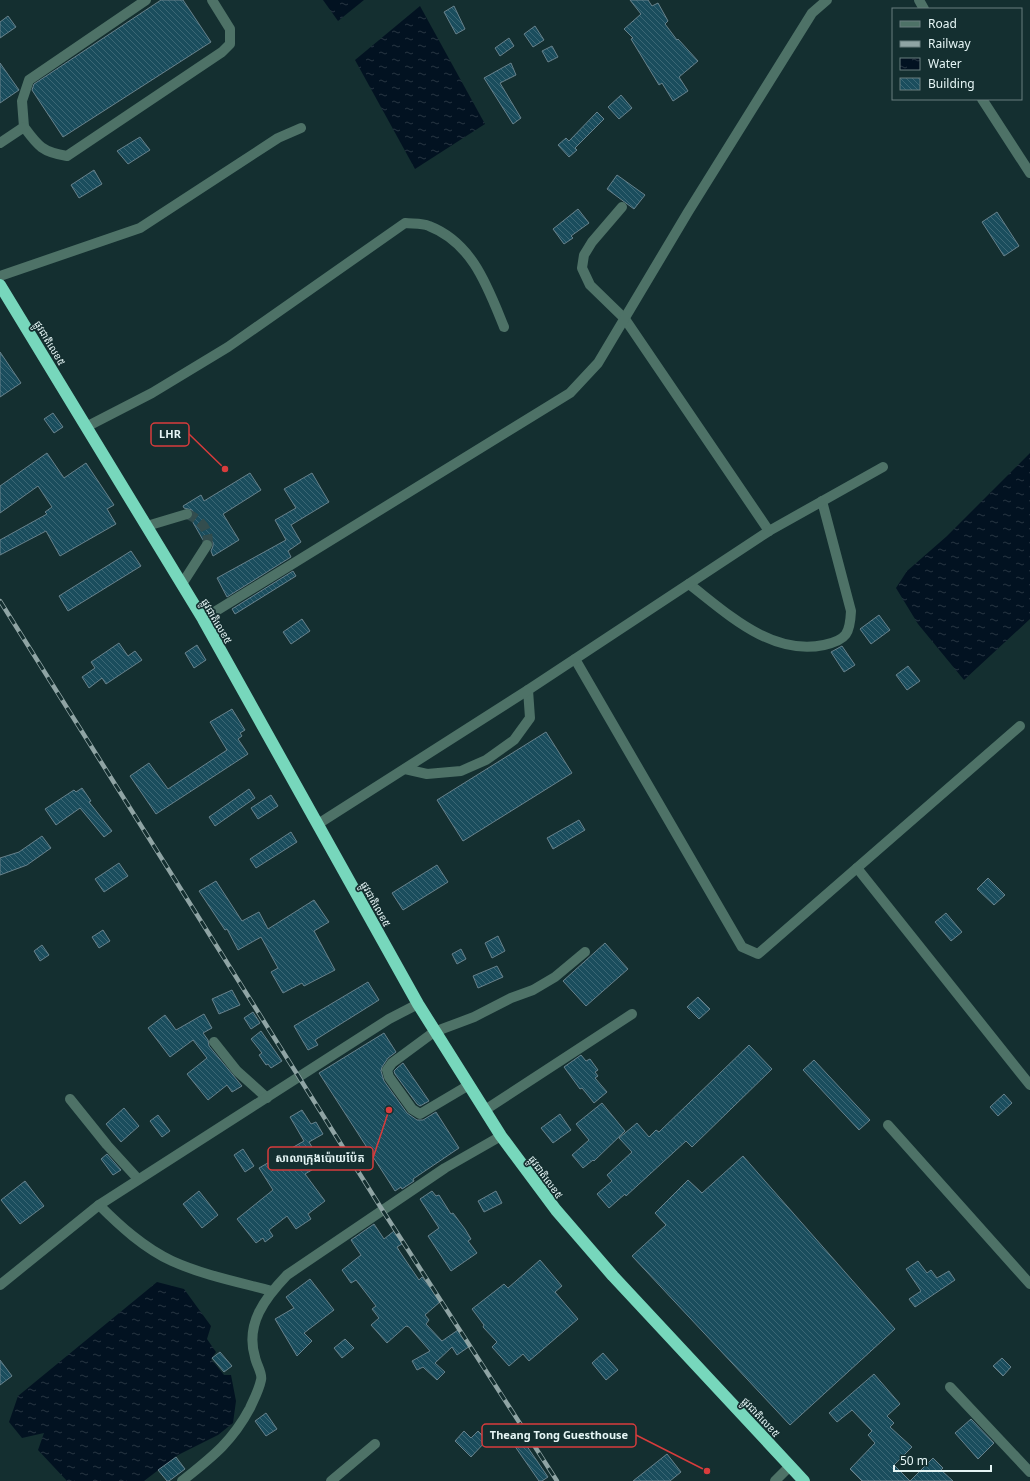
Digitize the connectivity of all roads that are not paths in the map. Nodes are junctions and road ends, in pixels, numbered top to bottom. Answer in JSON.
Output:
{"nodes":[{"id":1,"x":146,"y":0,"type":"edge"},
{"id":2,"x":212,"y":0,"type":"edge"},
{"id":3,"x":827,"y":0,"type":"edge"},
{"id":4,"x":983,"y":100,"type":"edge"},
{"id":5,"x":24,"y":127,"type":"junction"},
{"id":6,"x":301,"y":128,"type":"dead end"},
{"id":7,"x":0,"y":143,"type":"edge"},
{"id":8,"x":1030,"y":173,"type":"edge"},
{"id":9,"x":622,"y":207,"type":"dead end"},
{"id":10,"x":0,"y":276,"type":"edge"},
{"id":11,"x":0,"y":284,"type":"edge"},
{"id":12,"x":625,"y":319,"type":"junction"},
{"id":13,"x":504,"y":327,"type":"dead end"},
{"id":14,"x":86,"y":427,"type":"junction"},
{"id":15,"x":883,"y":467,"type":"dead end"},
{"id":16,"x":822,"y":501,"type":"junction"},
{"id":17,"x":187,"y":514,"type":"dead end"},
{"id":18,"x":147,"y":526,"type":"junction"},
{"id":19,"x":769,"y":531,"type":"junction"},
{"id":20,"x":207,"y":545,"type":"tunnel mouth"},
{"id":21,"x":182,"y":584,"type":"junction"},
{"id":22,"x":689,"y":584,"type":"junction"},
{"id":23,"x":203,"y":619,"type":"junction"},
{"id":24,"x":576,"y":659,"type":"junction"},
{"id":25,"x":528,"y":690,"type":"junction"},
{"id":26,"x":1020,"y":726,"type":"dead end"},
{"id":27,"x":404,"y":769,"type":"junction"},
{"id":28,"x":318,"y":824,"type":"junction"},
{"id":29,"x":857,"y":868,"type":"junction"},
{"id":30,"x":585,"y":952,"type":"dead end"},
{"id":31,"x":418,"y":1004,"type":"junction"},
{"id":32,"x":632,"y":1014,"type":"dead end"},
{"id":33,"x":434,"y":1032,"type":"junction"},
{"id":34,"x":214,"y":1042,"type":"dead end"},
{"id":35,"x":468,"y":1085,"type":"junction"},
{"id":36,"x":1030,"y":1085,"type":"edge"},
{"id":37,"x":267,"y":1098,"type":"junction"},
{"id":38,"x":70,"y":1099,"type":"dead end"},
{"id":39,"x":485,"y":1110,"type":"junction"},
{"id":40,"x":888,"y":1125,"type":"dead end"},
{"id":41,"x":501,"y":1136,"type":"junction"},
{"id":42,"x":138,"y":1179,"type":"junction"},
{"id":43,"x":99,"y":1205,"type":"junction"},
{"id":44,"x":1030,"y":1284,"type":"edge"},
{"id":45,"x":0,"y":1285,"type":"edge"},
{"id":46,"x":272,"y":1291,"type":"junction"},
{"id":47,"x":950,"y":1387,"type":"dead end"},
{"id":48,"x":375,"y":1444,"type":"dead end"},
{"id":49,"x":790,"y":1466,"type":"junction"},
{"id":50,"x":1030,"y":1472,"type":"edge"},
{"id":51,"x":182,"y":1481,"type":"edge"},
{"id":52,"x":332,"y":1481,"type":"edge"},
{"id":53,"x":775,"y":1481,"type":"edge"},
{"id":54,"x":804,"y":1481,"type":"edge"}],
"edges":[{"from":1,"to":5,"type":"street"},
{"from":2,"to":5,"type":"street"},
{"from":3,"to":12,"type":"street"},
{"from":4,"to":8,"type":"street"},
{"from":5,"to":7,"type":"street"},
{"from":6,"to":10,"type":"street"},
{"from":9,"to":12,"type":"street"},
{"from":11,"to":14,"type":"highway","name":"ផ្លូវជាតិលេខ៥"},
{"from":12,"to":19,"type":"street"},
{"from":12,"to":23,"type":"street"},
{"from":13,"to":14,"type":"street"},
{"from":14,"to":18,"type":"highway","name":"ផ្លូវជាតិលេខ៥"},
{"from":15,"to":16,"type":"street"},
{"from":16,"to":19,"type":"street"},
{"from":16,"to":22,"type":"street"},
{"from":17,"to":18,"type":"street"},
{"from":18,"to":21,"type":"highway","name":"ផ្លូវជាតិលេខ៥"},
{"from":19,"to":22,"type":"street"},
{"from":20,"to":21,"type":"street"},
{"from":21,"to":23,"type":"highway","name":"ផ្លូវជាតិលេខ៥"},
{"from":22,"to":24,"type":"street"},
{"from":23,"to":28,"type":"highway","name":"ផ្លូវជាតិលេខ៥"},
{"from":24,"to":25,"type":"street"},
{"from":24,"to":29,"type":"street"},
{"from":25,"to":27,"type":"street"},
{"from":25,"to":27,"type":"street"},
{"from":26,"to":29,"type":"street"},
{"from":27,"to":28,"type":"street"},
{"from":28,"to":31,"type":"highway","name":"ផ្លូវជាតិលេខ៥"},
{"from":29,"to":36,"type":"street"},
{"from":30,"to":33,"type":"street"},
{"from":31,"to":33,"type":"highway","name":"ផ្លូវជាតិលេខ៥"},
{"from":31,"to":37,"type":"street"},
{"from":32,"to":39,"type":"street"},
{"from":33,"to":35,"type":"highway","name":"ផ្លូវជាតិលេខ៥"},
{"from":33,"to":35,"type":"street"},
{"from":34,"to":37,"type":"street"},
{"from":35,"to":39,"type":"highway","name":"ផ្លូវជាតិលេខ៥"},
{"from":37,"to":42,"type":"street"},
{"from":38,"to":42,"type":"street"},
{"from":39,"to":41,"type":"highway","name":"ផ្លូវជាតិលេខ៥"},
{"from":40,"to":44,"type":"street"},
{"from":41,"to":46,"type":"street"},
{"from":41,"to":49,"type":"highway","name":"ផ្លូវជាតិលេខ៥"},
{"from":42,"to":43,"type":"street"},
{"from":43,"to":45,"type":"street"},
{"from":43,"to":46,"type":"street"},
{"from":46,"to":51,"type":"street"},
{"from":47,"to":50,"type":"street"},
{"from":48,"to":52,"type":"street"},
{"from":49,"to":53,"type":"street"},
{"from":49,"to":54,"type":"highway","name":"ផ្លូវជាតិលេខ៥"}]}
